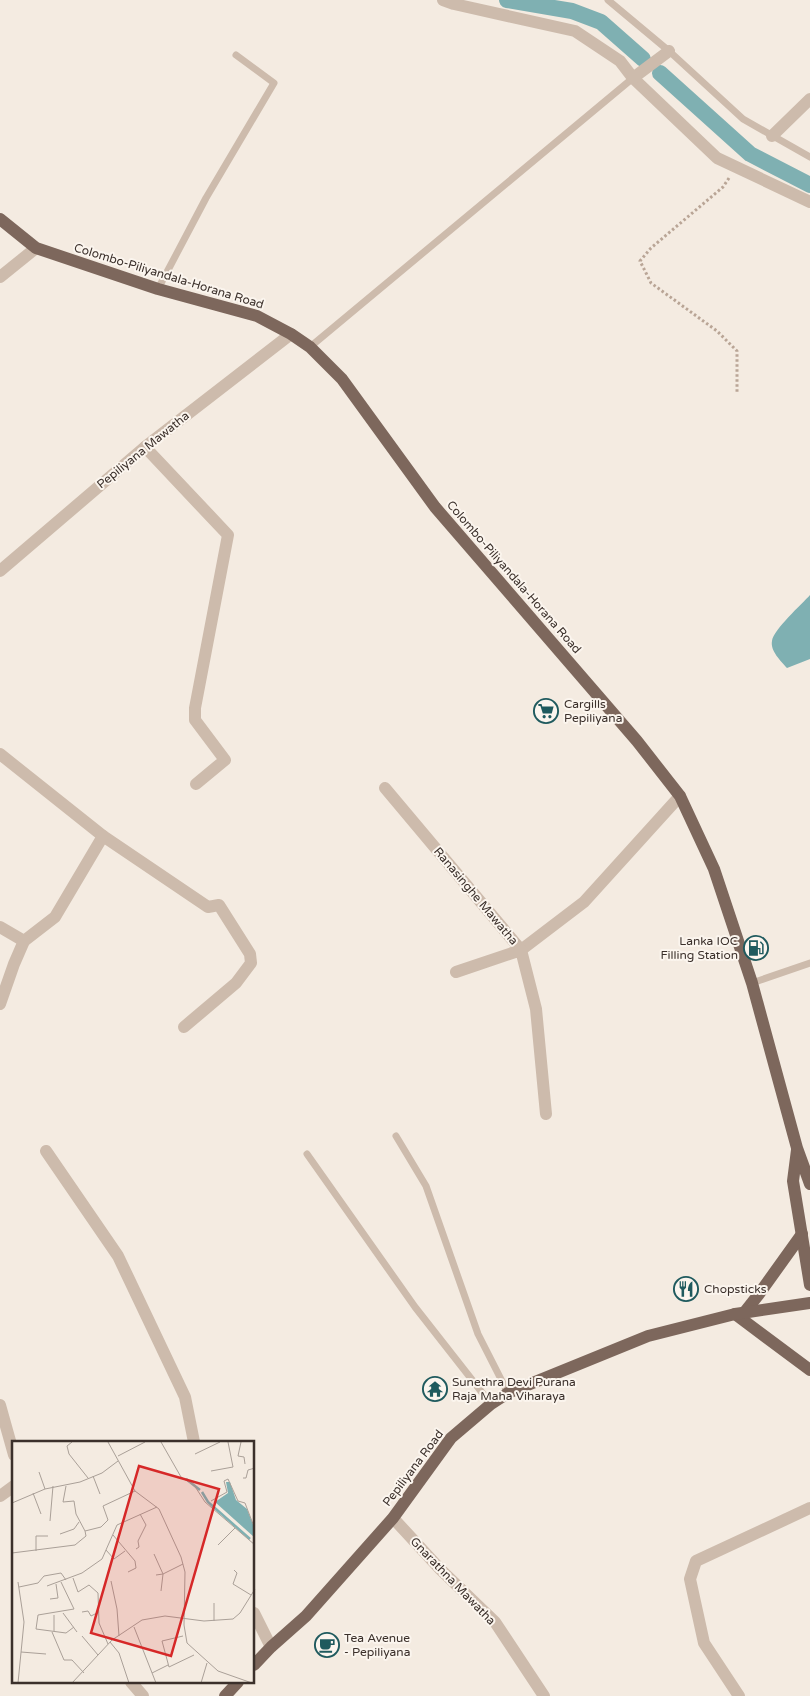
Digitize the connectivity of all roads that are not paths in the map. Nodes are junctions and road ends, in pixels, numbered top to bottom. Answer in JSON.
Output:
{"nodes":[{"id":1,"x":443,"y":0,"type":"edge"},
{"id":2,"x":608,"y":0,"type":"edge"},
{"id":3,"x":668,"y":51,"type":"junction"},
{"id":4,"x":236,"y":55,"type":"dead end"},
{"id":5,"x":633,"y":78,"type":"junction"},
{"id":6,"x":810,"y":99,"type":"edge"},
{"id":7,"x":772,"y":136,"type":"junction"},
{"id":8,"x":810,"y":157,"type":"edge"},
{"id":9,"x":810,"y":202,"type":"edge"},
{"id":10,"x":0,"y":219,"type":"edge"},
{"id":11,"x":36,"y":248,"type":"junction"},
{"id":12,"x":0,"y":277,"type":"edge"},
{"id":13,"x":158,"y":289,"type":"junction"},
{"id":14,"x":291,"y":334,"type":"junction"},
{"id":15,"x":310,"y":347,"type":"junction"},
{"id":16,"x":145,"y":447,"type":"junction"},
{"id":17,"x":0,"y":571,"type":"edge"},
{"id":18,"x":0,"y":754,"type":"edge"},
{"id":19,"x":196,"y":784,"type":"dead end"},
{"id":20,"x":385,"y":788,"type":"dead end"},
{"id":21,"x":680,"y":796,"type":"junction"},
{"id":22,"x":103,"y":836,"type":"junction"},
{"id":23,"x":0,"y":927,"type":"edge"},
{"id":24,"x":24,"y":941,"type":"junction"},
{"id":25,"x":521,"y":950,"type":"junction"},
{"id":26,"x":810,"y":963,"type":"edge"},
{"id":27,"x":456,"y":972,"type":"dead end"},
{"id":28,"x":752,"y":983,"type":"junction"},
{"id":29,"x":0,"y":1004,"type":"edge"},
{"id":30,"x":184,"y":1027,"type":"dead end"},
{"id":31,"x":546,"y":1114,"type":"dead end"},
{"id":32,"x":396,"y":1136,"type":"dead end"},
{"id":33,"x":798,"y":1148,"type":"junction"},
{"id":34,"x":46,"y":1151,"type":"dead end"},
{"id":35,"x":307,"y":1154,"type":"dead end"},
{"id":36,"x":810,"y":1184,"type":"edge"},
{"id":37,"x":802,"y":1234,"type":"junction"},
{"id":38,"x":810,"y":1285,"type":"edge"},
{"id":39,"x":810,"y":1303,"type":"edge"},
{"id":40,"x":740,"y":1314,"type":"junction"},
{"id":41,"x":810,"y":1370,"type":"edge"},
{"id":42,"x":508,"y":1393,"type":"junction"},
{"id":43,"x":491,"y":1404,"type":"junction"},
{"id":44,"x":0,"y":1405,"type":"edge"},
{"id":45,"x":194,"y":1441,"type":"edge"},
{"id":46,"x":12,"y":1447,"type":"edge"},
{"id":47,"x":12,"y":1487,"type":"edge"},
{"id":48,"x":0,"y":1496,"type":"edge"},
{"id":49,"x":810,"y":1508,"type":"edge"},
{"id":50,"x":393,"y":1518,"type":"junction"},
{"id":51,"x":255,"y":1615,"type":"edge"},
{"id":52,"x":271,"y":1647,"type":"junction"},
{"id":53,"x":255,"y":1665,"type":"edge"},
{"id":54,"x":133,"y":1684,"type":"edge"},
{"id":55,"x":236,"y":1684,"type":"edge"},
{"id":56,"x":143,"y":1696,"type":"edge"},
{"id":57,"x":225,"y":1696,"type":"edge"},
{"id":58,"x":544,"y":1696,"type":"edge"},
{"id":59,"x":739,"y":1696,"type":"edge"}],
"edges":[{"from":1,"to":5,"type":"street"},
{"from":2,"to":3,"type":"lane"},
{"from":3,"to":5,"type":"street"},
{"from":3,"to":7,"type":"lane"},
{"from":4,"to":13,"type":"lane"},
{"from":5,"to":9,"type":"street"},
{"from":5,"to":15,"type":"lane"},
{"from":6,"to":7,"type":"street"},
{"from":7,"to":8,"type":"lane"},
{"from":10,"to":11,"type":"main road","name":"Colombo-Piliyandala-Horana Road"},
{"from":11,"to":12,"type":"street"},
{"from":11,"to":13,"type":"main road","name":"Colombo-Piliyandala-Horana Road"},
{"from":13,"to":14,"type":"main road","name":"Colombo-Piliyandala-Horana Road"},
{"from":14,"to":15,"type":"main road","name":"Colombo-Piliyandala-Horana Road"},
{"from":14,"to":16,"type":"street","name":"Pepiliyana Mawatha"},
{"from":15,"to":21,"type":"main road","name":"Colombo-Piliyandala-Horana Road"},
{"from":16,"to":17,"type":"street","name":"Pepiliyana Mawatha"},
{"from":16,"to":19,"type":"street"},
{"from":18,"to":22,"type":"street"},
{"from":20,"to":25,"type":"street","name":"Ranasinghe Mawatha"},
{"from":21,"to":25,"type":"street","name":"Ranasinghe Mawatha"},
{"from":21,"to":28,"type":"main road","name":"Colombo-Piliyandala-Horana Road"},
{"from":22,"to":24,"type":"street"},
{"from":22,"to":30,"type":"street"},
{"from":23,"to":24,"type":"street"},
{"from":24,"to":29,"type":"street"},
{"from":25,"to":27,"type":"street"},
{"from":25,"to":31,"type":"street"},
{"from":26,"to":28,"type":"lane"},
{"from":28,"to":33,"type":"main road","name":"Colombo-Piliyandala-Horana Road"},
{"from":32,"to":42,"type":"lane"},
{"from":33,"to":36,"type":"main road","name":"Colombo-Piliyandala-Horana Road"},
{"from":33,"to":37,"type":"main road","name":"Colombo-Piliyandala-Horana Road"},
{"from":34,"to":45,"type":"street"},
{"from":35,"to":43,"type":"lane"},
{"from":37,"to":38,"type":"main road","name":"Colombo-Piliyandala-Horana Road"},
{"from":37,"to":40,"type":"main road"},
{"from":39,"to":40,"type":"main road","name":"Pepiliyana Road"},
{"from":40,"to":41,"type":"main road"},
{"from":40,"to":42,"type":"main road","name":"Pepiliyana Road"},
{"from":42,"to":43,"type":"main road","name":"Pepiliyana Road"},
{"from":43,"to":50,"type":"main road","name":"Pepiliyana Road"},
{"from":44,"to":46,"type":"street"},
{"from":47,"to":48,"type":"street"},
{"from":49,"to":59,"type":"street"},
{"from":50,"to":52,"type":"main road","name":"Pepiliyana Road"},
{"from":50,"to":58,"type":"street","name":"Gnarathna Mawatha"},
{"from":51,"to":52,"type":"street"},
{"from":52,"to":53,"type":"main road","name":"Pepiliyana Road"},
{"from":54,"to":56,"type":"street"},
{"from":55,"to":57,"type":"main road"}]}
